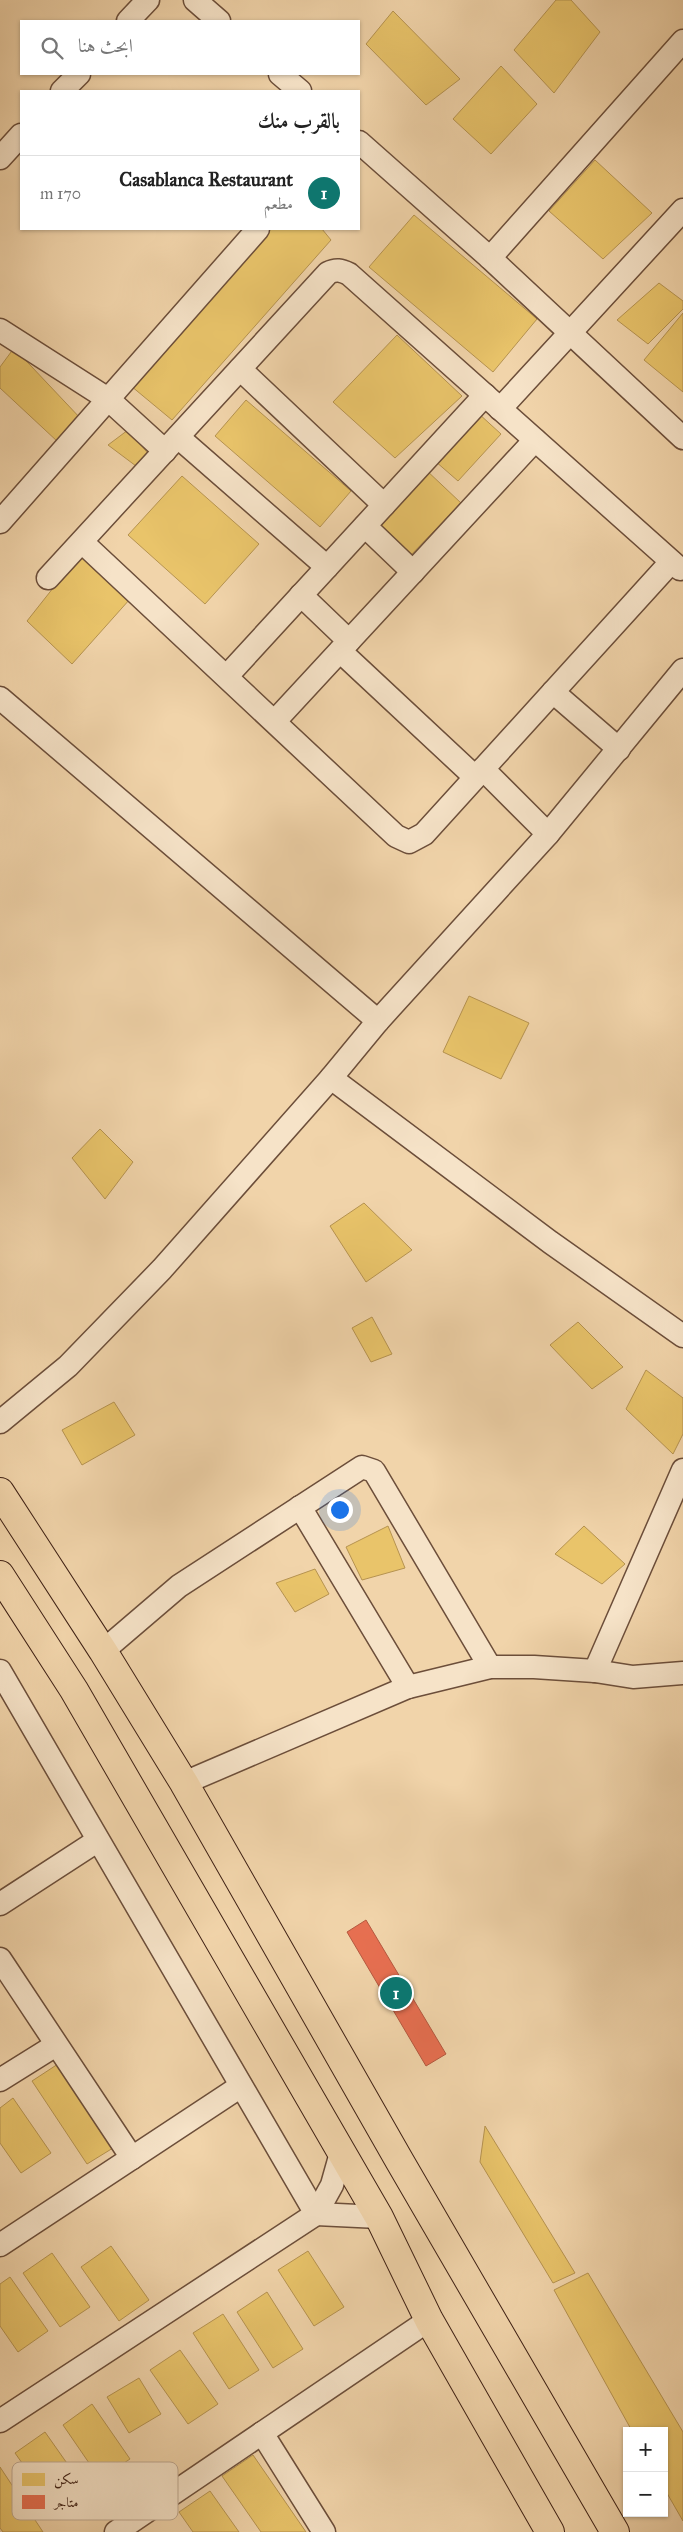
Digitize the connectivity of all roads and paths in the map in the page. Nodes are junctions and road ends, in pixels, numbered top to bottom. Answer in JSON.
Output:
{"nodes":[{"id":1,"x":148,"y":0,"type":"edge"},
{"id":2,"x":194,"y":0,"type":"edge"},
{"id":3,"x":129,"y":20,"type":"edge"},
{"id":4,"x":218,"y":20,"type":"edge"},
{"id":5,"x":683,"y":41,"type":"edge"},
{"id":6,"x":78,"y":75,"type":"edge"},
{"id":7,"x":281,"y":75,"type":"edge"},
{"id":8,"x":63,"y":90,"type":"edge"},
{"id":9,"x":299,"y":90,"type":"edge"},
{"id":10,"x":20,"y":136,"type":"edge"},
{"id":11,"x":360,"y":143,"type":"edge"},
{"id":12,"x":0,"y":158,"type":"edge"},
{"id":13,"x":683,"y":210,"type":"edge"},
{"id":14,"x":257,"y":230,"type":"edge"},
{"id":15,"x":490,"y":258,"type":"junction"},
{"id":16,"x":0,"y":330,"type":"edge"},
{"id":17,"x":570,"y":333,"type":"junction"},
{"id":18,"x":240,"y":369,"type":"junction"},
{"id":19,"x":108,"y":398,"type":"junction"},
{"id":20,"x":493,"y":402,"type":"junction"},
{"id":21,"x":683,"y":438,"type":"edge"},
{"id":22,"x":535,"y":440,"type":"junction"},
{"id":23,"x":172,"y":444,"type":"junction"},
{"id":24,"x":384,"y":505,"type":"junction"},
{"id":25,"x":0,"y":522,"type":"edge"},
{"id":26,"x":365,"y":526,"type":"junction"},
{"id":27,"x":82,"y":542,"type":"junction"},
{"id":28,"x":327,"y":567,"type":"junction"},
{"id":29,"x":413,"y":572,"type":"junction"},
{"id":30,"x":48,"y":578,"type":"dead end"},
{"id":31,"x":301,"y":595,"type":"junction"},
{"id":32,"x":344,"y":646,"type":"junction"},
{"id":33,"x":683,"y":670,"type":"edge"},
{"id":34,"x":227,"y":676,"type":"junction"},
{"id":35,"x":553,"y":692,"type":"junction"},
{"id":36,"x":0,"y":698,"type":"edge"},
{"id":37,"x":275,"y":722,"type":"junction"},
{"id":38,"x":619,"y":749,"type":"junction"},
{"id":39,"x":479,"y":773,"type":"junction"},
{"id":40,"x":548,"y":834,"type":"junction"},
{"id":41,"x":378,"y":1021,"type":"junction"},
{"id":42,"x":331,"y":1078,"type":"junction"},
{"id":43,"x":683,"y":1336,"type":"edge"},
{"id":44,"x":0,"y":1422,"type":"edge"},
{"id":45,"x":683,"y":1470,"type":"edge"},
{"id":46,"x":0,"y":1492,"type":"edge"},
{"id":47,"x":300,"y":1507,"type":"junction"},
{"id":48,"x":0,"y":1575,"type":"edge"},
{"id":49,"x":103,"y":1651,"type":"junction"},
{"id":50,"x":490,"y":1667,"type":"junction"},
{"id":51,"x":0,"y":1671,"type":"edge"},
{"id":52,"x":595,"y":1671,"type":"junction"},
{"id":53,"x":683,"y":1674,"type":"edge"},
{"id":54,"x":408,"y":1687,"type":"junction"},
{"id":55,"x":184,"y":1783,"type":"junction"},
{"id":56,"x":97,"y":1841,"type":"junction"},
{"id":57,"x":0,"y":1904,"type":"edge"},
{"id":58,"x":0,"y":1959,"type":"edge"},
{"id":59,"x":56,"y":2044,"type":"junction"},
{"id":60,"x":0,"y":2080,"type":"edge"},
{"id":61,"x":241,"y":2086,"type":"junction"},
{"id":62,"x":341,"y":2153,"type":"junction"},
{"id":63,"x":132,"y":2158,"type":"junction"},
{"id":64,"x":316,"y":2214,"type":"junction"},
{"id":65,"x":378,"y":2217,"type":"junction"},
{"id":66,"x":0,"y":2245,"type":"edge"},
{"id":67,"x":429,"y":2320,"type":"junction"},
{"id":68,"x":0,"y":2421,"type":"edge"},
{"id":69,"x":262,"y":2433,"type":"junction"},
{"id":70,"x":178,"y":2490,"type":"edge"},
{"id":71,"x":134,"y":2520,"type":"edge"},
{"id":72,"x":116,"y":2532,"type":"edge"},
{"id":73,"x":324,"y":2532,"type":"edge"},
{"id":74,"x":550,"y":2532,"type":"edge"},
{"id":75,"x":615,"y":2532,"type":"edge"}],
"edges":[{"from":1,"to":3,"type":"street"},
{"from":2,"to":4,"type":"street"},
{"from":5,"to":15,"type":"street"},
{"from":6,"to":8,"type":"street"},
{"from":7,"to":9,"type":"street"},
{"from":10,"to":12,"type":"street"},
{"from":11,"to":15,"type":"street"},
{"from":13,"to":17,"type":"street"},
{"from":14,"to":19,"type":"street"},
{"from":15,"to":17,"type":"street"},
{"from":16,"to":19,"type":"street"},
{"from":17,"to":20,"type":"street"},
{"from":17,"to":21,"type":"street"},
{"from":18,"to":20,"type":"street"},
{"from":18,"to":23,"type":"street"},
{"from":18,"to":24,"type":"street"},
{"from":19,"to":23,"type":"street"},
{"from":19,"to":25,"type":"street"},
{"from":20,"to":22,"type":"street"},
{"from":20,"to":24,"type":"street"},
{"from":22,"to":29,"type":"street"},
{"from":22,"to":35,"type":"street"},
{"from":23,"to":27,"type":"street"},
{"from":23,"to":28,"type":"street"},
{"from":24,"to":26,"type":"street"},
{"from":26,"to":28,"type":"street"},
{"from":26,"to":29,"type":"street"},
{"from":27,"to":30,"type":"street"},
{"from":27,"to":34,"type":"street"},
{"from":28,"to":31,"type":"street"},
{"from":29,"to":32,"type":"street"},
{"from":31,"to":32,"type":"street"},
{"from":31,"to":34,"type":"street"},
{"from":32,"to":37,"type":"street"},
{"from":32,"to":39,"type":"street"},
{"from":33,"to":38,"type":"street"},
{"from":34,"to":37,"type":"street"},
{"from":35,"to":38,"type":"street"},
{"from":35,"to":39,"type":"street"},
{"from":36,"to":41,"type":"street"},
{"from":37,"to":39,"type":"street"},
{"from":38,"to":40,"type":"street"},
{"from":39,"to":40,"type":"street"},
{"from":40,"to":41,"type":"street"},
{"from":41,"to":42,"type":"street"},
{"from":42,"to":43,"type":"street"},
{"from":42,"to":44,"type":"street"},
{"from":45,"to":52,"type":"street"},
{"from":46,"to":49,"type":"main road"},
{"from":47,"to":49,"type":"street"},
{"from":47,"to":50,"type":"street"},
{"from":47,"to":54,"type":"street"},
{"from":48,"to":62,"type":"main road"},
{"from":49,"to":55,"type":"main road"},
{"from":50,"to":52,"type":"street"},
{"from":50,"to":54,"type":"street"},
{"from":51,"to":56,"type":"street"},
{"from":52,"to":53,"type":"street"},
{"from":54,"to":55,"type":"street"},
{"from":55,"to":75,"type":"main road"},
{"from":56,"to":57,"type":"street"},
{"from":56,"to":61,"type":"street"},
{"from":58,"to":59,"type":"street"},
{"from":59,"to":60,"type":"street"},
{"from":59,"to":63,"type":"street"},
{"from":61,"to":63,"type":"street"},
{"from":61,"to":64,"type":"street"},
{"from":62,"to":64,"type":"street"},
{"from":62,"to":65,"type":"main road"},
{"from":63,"to":66,"type":"street"},
{"from":64,"to":65,"type":"street"},
{"from":64,"to":68,"type":"street"},
{"from":65,"to":67,"type":"main road"},
{"from":67,"to":69,"type":"street"},
{"from":67,"to":74,"type":"main road"},
{"from":69,"to":70,"type":"street"},
{"from":69,"to":73,"type":"street"},
{"from":71,"to":72,"type":"street"}]}
